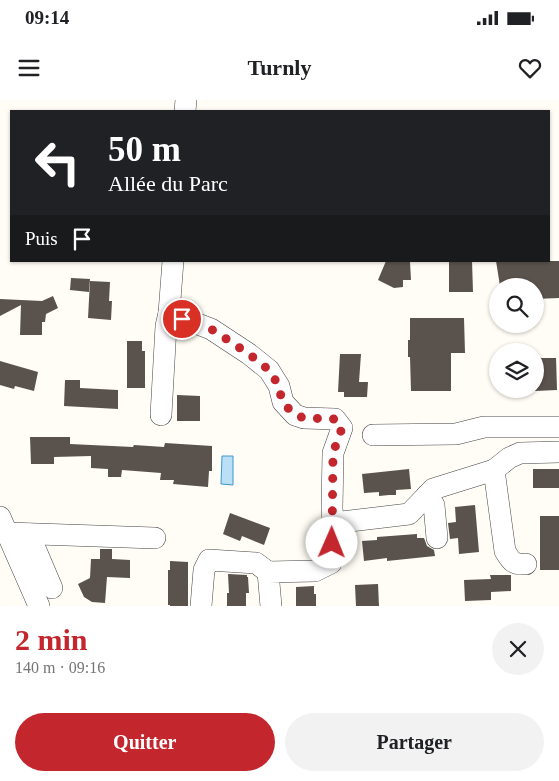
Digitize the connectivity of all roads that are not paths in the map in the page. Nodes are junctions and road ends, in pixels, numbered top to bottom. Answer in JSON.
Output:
{"nodes":[{"id":1,"x":173,"y":262,"type":"edge"},
{"id":2,"x":169,"y":313,"type":"junction"},
{"id":3,"x":161,"y":415,"type":"dead end"},
{"id":4,"x":559,"y":427,"type":"edge"},
{"id":5,"x":373,"y":434,"type":"dead end"},
{"id":6,"x":559,"y":452,"type":"edge"},
{"id":7,"x":494,"y":470,"type":"junction"},
{"id":8,"x":427,"y":495,"type":"junction"},
{"id":9,"x":333,"y":523,"type":"junction"},
{"id":10,"x":4,"y":525,"type":"edge"},
{"id":11,"x":29,"y":534,"type":"junction"},
{"id":12,"x":155,"y":538,"type":"dead end"},
{"id":13,"x":437,"y":538,"type":"dead end"},
{"id":14,"x":526,"y":564,"type":"dead end"},
{"id":15,"x":268,"y":572,"type":"junction"},
{"id":16,"x":52,"y":588,"type":"dead end"},
{"id":17,"x":39,"y":606,"type":"edge"},
{"id":18,"x":201,"y":606,"type":"edge"},
{"id":19,"x":271,"y":606,"type":"edge"}],
"edges":[{"from":1,"to":2,"type":"street"},
{"from":2,"to":3,"type":"street"},
{"from":2,"to":9,"type":"street"},
{"from":4,"to":5,"type":"street"},
{"from":6,"to":7,"type":"street"},
{"from":7,"to":8,"type":"street"},
{"from":7,"to":14,"type":"street"},
{"from":8,"to":9,"type":"street"},
{"from":8,"to":13,"type":"street"},
{"from":9,"to":15,"type":"street"},
{"from":10,"to":11,"type":"street"},
{"from":10,"to":17,"type":"street"},
{"from":11,"to":12,"type":"street"},
{"from":11,"to":16,"type":"street"},
{"from":15,"to":18,"type":"street"},
{"from":15,"to":19,"type":"street"}]}
